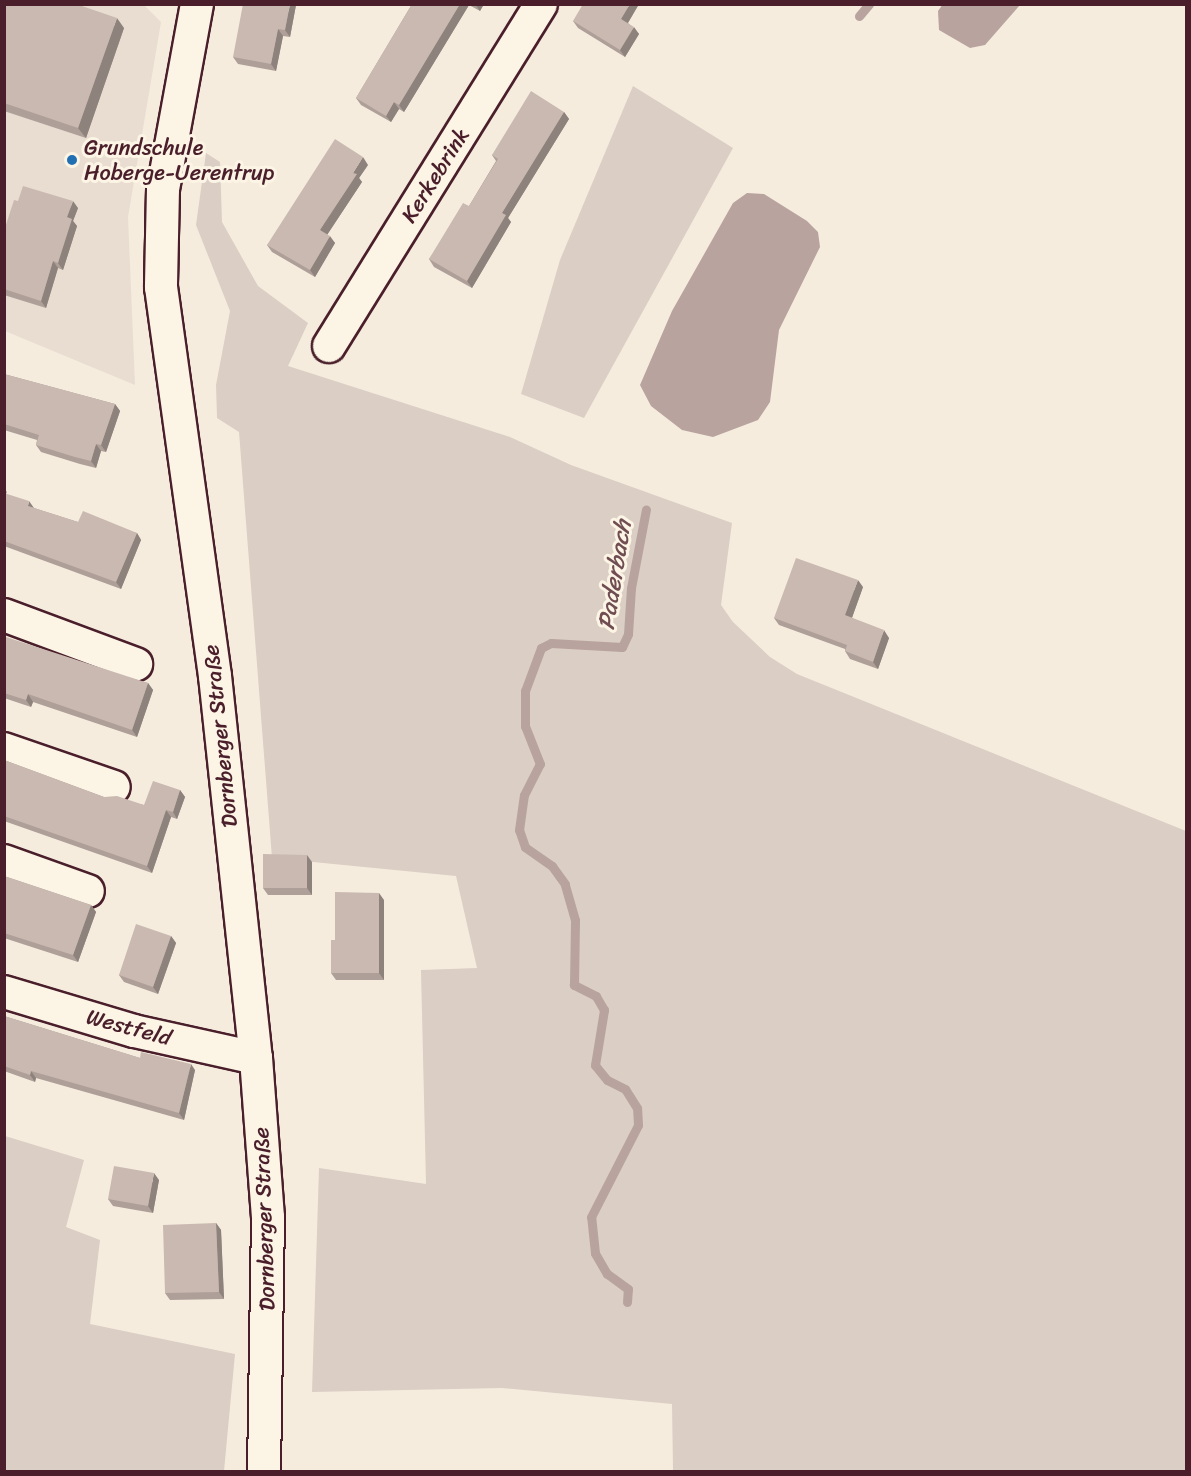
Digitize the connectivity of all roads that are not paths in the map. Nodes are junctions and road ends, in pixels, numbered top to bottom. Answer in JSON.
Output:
{"nodes":[{"id":1,"x":197,"y":4,"type":"edge"},
{"id":2,"x":541,"y":4,"type":"edge"},
{"id":3,"x":329,"y":346,"type":"dead end"},
{"id":4,"x":4,"y":615,"type":"edge"},
{"id":5,"x":136,"y":663,"type":"dead end"},
{"id":6,"x":4,"y":749,"type":"edge"},
{"id":7,"x":114,"y":787,"type":"dead end"},
{"id":8,"x":4,"y":861,"type":"edge"},
{"id":9,"x":88,"y":891,"type":"dead end"},
{"id":10,"x":4,"y":992,"type":"edge"},
{"id":11,"x":256,"y":1058,"type":"junction"},
{"id":12,"x":264,"y":1472,"type":"edge"}],
"edges":[{"from":1,"to":11,"type":"street","name":"Dornberger Straße"},
{"from":2,"to":3,"type":"street","name":"Kerkebrink"},
{"from":4,"to":5,"type":"street"},
{"from":6,"to":7,"type":"street"},
{"from":8,"to":9,"type":"street"},
{"from":10,"to":11,"type":"street","name":"Westfeld"},
{"from":11,"to":12,"type":"street","name":"Dornberger Straße"}]}
